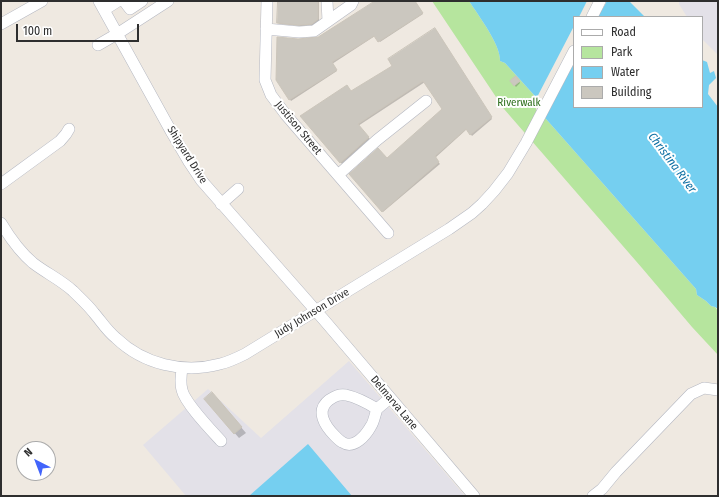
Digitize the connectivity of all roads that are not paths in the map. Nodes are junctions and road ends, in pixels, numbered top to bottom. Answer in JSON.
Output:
{"nodes":[{"id":1,"x":42,"y":1,"type":"edge"},
{"id":2,"x":118,"y":1,"type":"edge"},
{"id":3,"x":124,"y":1,"type":"edge"},
{"id":4,"x":142,"y":1,"type":"edge"},
{"id":5,"x":267,"y":1,"type":"edge"},
{"id":6,"x":327,"y":1,"type":"edge"},
{"id":7,"x":353,"y":1,"type":"edge"},
{"id":8,"x":600,"y":1,"type":"edge"},
{"id":9,"x":162,"y":3,"type":"edge"},
{"id":10,"x":101,"y":6,"type":"edge"},
{"id":11,"x":592,"y":16,"type":"edge"},
{"id":12,"x":328,"y":21,"type":"junction"},
{"id":13,"x":1,"y":24,"type":"edge"},
{"id":14,"x":266,"y":29,"type":"junction"},
{"id":15,"x":117,"y":34,"type":"junction"},
{"id":16,"x":98,"y":45,"type":"dead end"},
{"id":17,"x":573,"y":53,"type":"edge"},
{"id":18,"x":426,"y":102,"type":"dead end"},
{"id":19,"x":69,"y":129,"type":"dead end"},
{"id":20,"x":338,"y":175,"type":"junction"},
{"id":21,"x":1,"y":184,"type":"edge"},
{"id":22,"x":238,"y":189,"type":"dead end"},
{"id":23,"x":221,"y":204,"type":"junction"},
{"id":24,"x":1,"y":223,"type":"edge"},
{"id":25,"x":388,"y":233,"type":"dead end"},
{"id":26,"x":315,"y":311,"type":"junction"},
{"id":27,"x":182,"y":368,"type":"junction"},
{"id":28,"x":718,"y":390,"type":"edge"},
{"id":29,"x":390,"y":398,"type":"junction"},
{"id":30,"x":377,"y":409,"type":"junction"},
{"id":31,"x":220,"y":441,"type":"dead end"},
{"id":32,"x":474,"y":496,"type":"edge"},
{"id":33,"x":593,"y":496,"type":"edge"}],
"edges":[{"from":1,"to":13,"type":"street"},
{"from":2,"to":10,"type":"street"},
{"from":3,"to":4,"type":"street"},
{"from":5,"to":14,"type":"street","name":"Justison Street"},
{"from":6,"to":12,"type":"street"},
{"from":7,"to":12,"type":"street"},
{"from":8,"to":11,"type":"street"},
{"from":9,"to":15,"type":"street"},
{"from":10,"to":15,"type":"street","name":"Shipyard Drive"},
{"from":12,"to":14,"type":"street"},
{"from":14,"to":20,"type":"street","name":"Justison Street"},
{"from":15,"to":16,"type":"street"},
{"from":15,"to":23,"type":"street","name":"Shipyard Drive"},
{"from":17,"to":26,"type":"street","name":"Judy Johnson Drive"},
{"from":18,"to":20,"type":"street"},
{"from":19,"to":21,"type":"street"},
{"from":20,"to":25,"type":"street","name":"Justison Street"},
{"from":22,"to":23,"type":"street"},
{"from":23,"to":26,"type":"street","name":"Shipyard Drive"},
{"from":24,"to":27,"type":"street","name":"Judy Johnson Drive"},
{"from":26,"to":27,"type":"street","name":"Judy Johnson Drive"},
{"from":26,"to":29,"type":"street","name":"Delmarva Lane"},
{"from":27,"to":31,"type":"street"},
{"from":28,"to":33,"type":"street"},
{"from":29,"to":30,"type":"street"},
{"from":29,"to":32,"type":"street","name":"Delmarva Lane"},
{"from":30,"to":30,"type":"street"}]}
